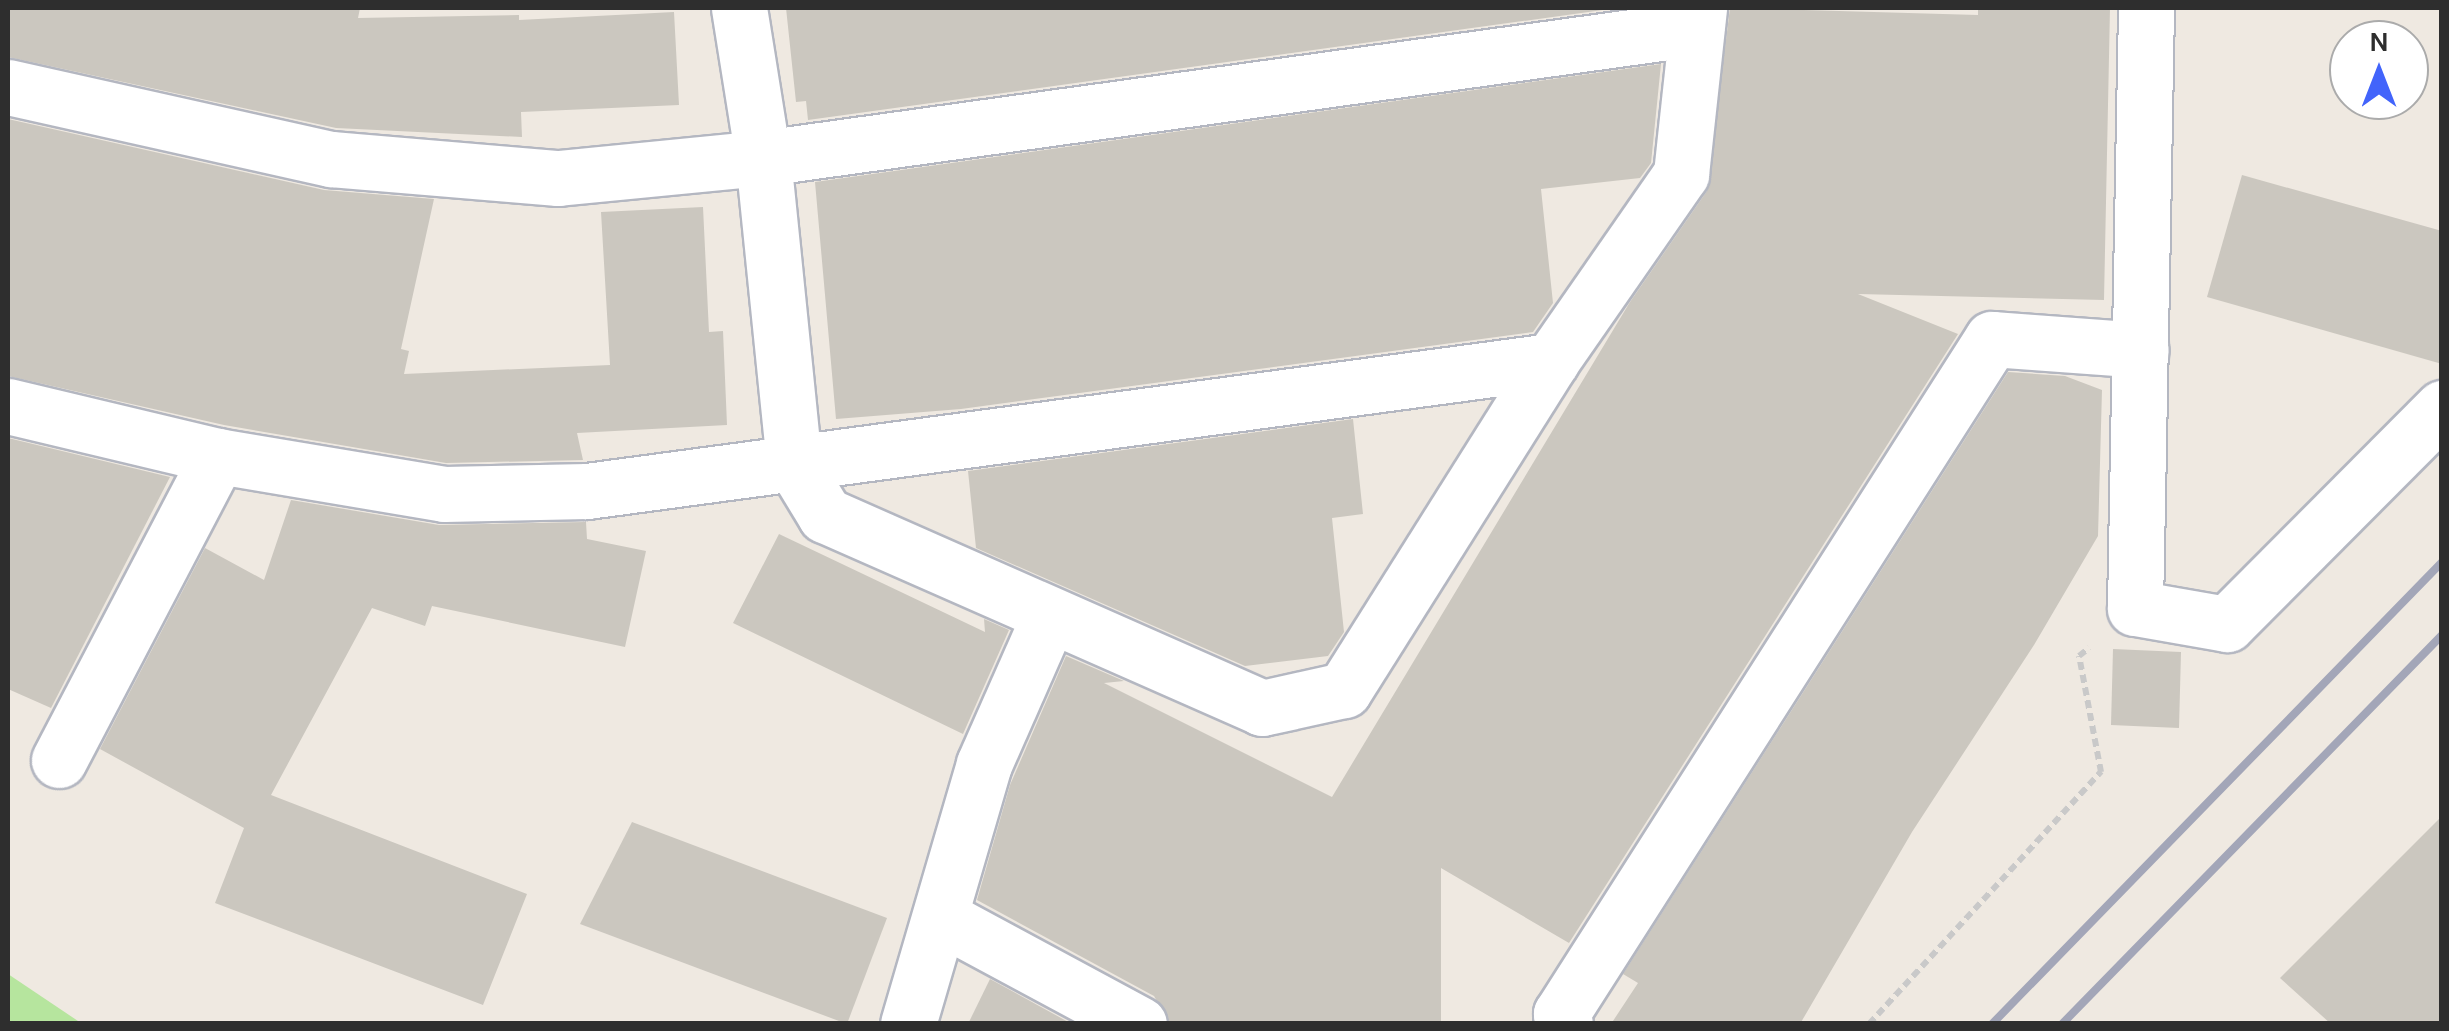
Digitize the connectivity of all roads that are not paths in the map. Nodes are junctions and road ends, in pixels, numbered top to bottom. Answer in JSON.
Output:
{"nodes":[{"id":1,"x":739,"y":8,"type":"edge"},
{"id":2,"x":2146,"y":8,"type":"edge"},
{"id":3,"x":1698,"y":18,"type":"edge"},
{"id":4,"x":8,"y":87,"type":"edge"},
{"id":5,"x":763,"y":158,"type":"junction"},
{"id":6,"x":2141,"y":350,"type":"junction"},
{"id":7,"x":1551,"y":361,"type":"junction"},
{"id":8,"x":8,"y":406,"type":"edge"},
{"id":9,"x":2442,"y":408,"type":"edge"},
{"id":10,"x":218,"y":456,"type":"junction"},
{"id":11,"x":794,"y":464,"type":"junction"},
{"id":12,"x":1048,"y":618,"type":"junction"},
{"id":13,"x":59,"y":760,"type":"dead end"},
{"id":14,"x":940,"y":917,"type":"junction"},
{"id":15,"x":908,"y":1024,"type":"edge"},
{"id":16,"x":1139,"y":1024,"type":"edge"},
{"id":17,"x":1565,"y":1024,"type":"edge"}],
"edges":[{"from":1,"to":5,"type":"street"},
{"from":2,"to":6,"type":"street"},
{"from":3,"to":5,"type":"street"},
{"from":3,"to":7,"type":"street"},
{"from":4,"to":5,"type":"street"},
{"from":5,"to":11,"type":"street"},
{"from":6,"to":9,"type":"street"},
{"from":6,"to":17,"type":"street"},
{"from":7,"to":11,"type":"street"},
{"from":7,"to":12,"type":"street"},
{"from":8,"to":10,"type":"street"},
{"from":10,"to":11,"type":"street"},
{"from":10,"to":13,"type":"street"},
{"from":11,"to":12,"type":"street"},
{"from":12,"to":14,"type":"street"},
{"from":14,"to":15,"type":"street"},
{"from":14,"to":16,"type":"street"}]}
